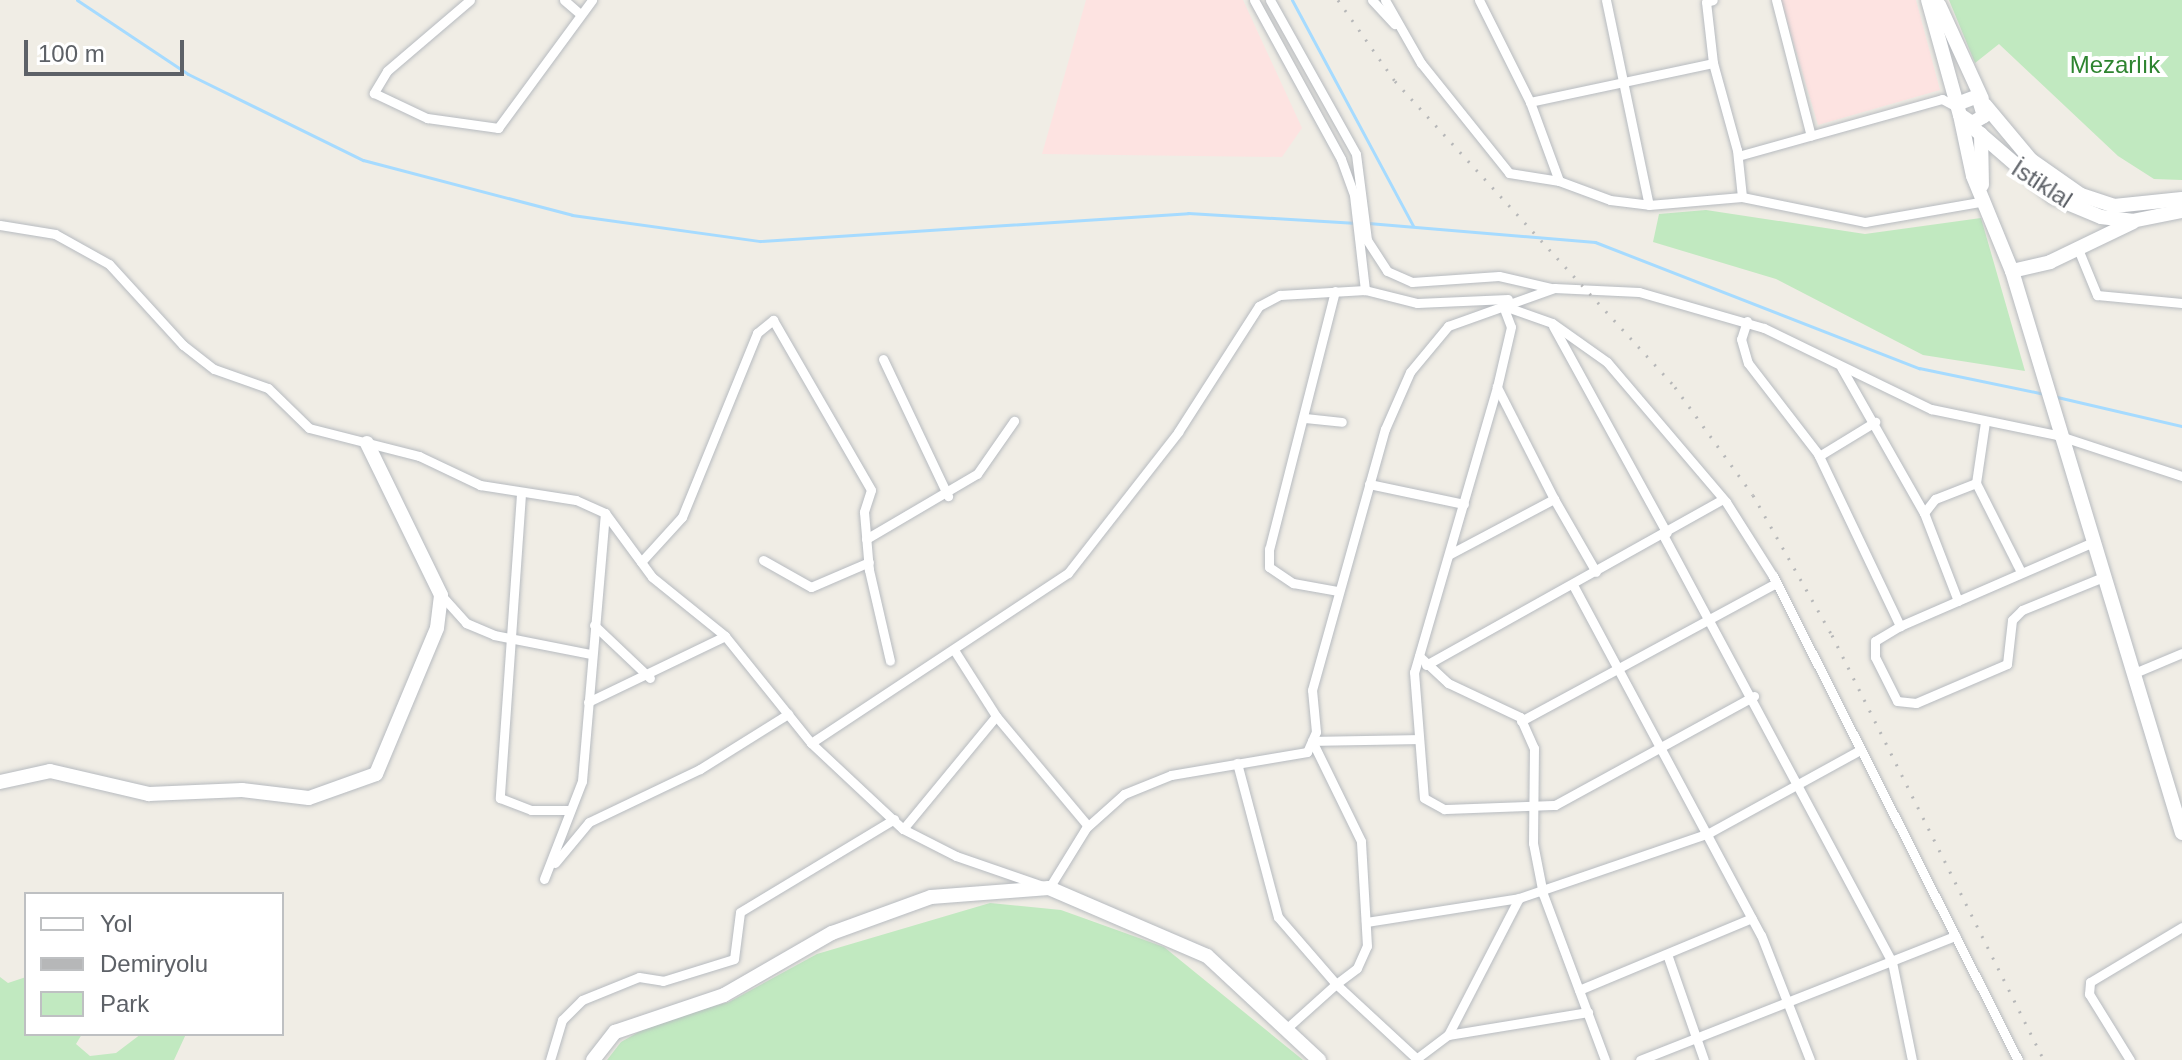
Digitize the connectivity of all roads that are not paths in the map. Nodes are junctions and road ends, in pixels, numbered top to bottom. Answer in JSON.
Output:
{"nodes":[{"id":1,"x":470,"y":0,"type":"edge"},
{"id":2,"x":564,"y":0,"type":"edge"},
{"id":3,"x":592,"y":0,"type":"edge"},
{"id":4,"x":1254,"y":0,"type":"edge"},
{"id":5,"x":1270,"y":0,"type":"edge"},
{"id":6,"x":1372,"y":0,"type":"edge"},
{"id":7,"x":1385,"y":0,"type":"edge"},
{"id":8,"x":1479,"y":0,"type":"edge"},
{"id":9,"x":1606,"y":0,"type":"edge"},
{"id":10,"x":1713,"y":0,"type":"edge"},
{"id":11,"x":1776,"y":0,"type":"edge"},
{"id":12,"x":1928,"y":0,"type":"edge"},
{"id":13,"x":1938,"y":0,"type":"edge"},
{"id":14,"x":579,"y":13,"type":"junction"},
{"id":15,"x":1406,"y":37,"type":"junction"},
{"id":16,"x":1713,"y":63,"type":"junction"},
{"id":17,"x":1627,"y":76,"type":"junction"},
{"id":18,"x":1530,"y":102,"type":"junction"},
{"id":19,"x":1984,"y":107,"type":"junction"},
{"id":20,"x":1960,"y":111,"type":"junction"},
{"id":21,"x":1811,"y":136,"type":"junction"},
{"id":22,"x":1981,"y":137,"type":"junction"},
{"id":23,"x":1738,"y":156,"type":"junction"},
{"id":24,"x":1559,"y":181,"type":"junction"},
{"id":25,"x":1742,"y":197,"type":"junction"},
{"id":26,"x":2182,"y":199,"type":"edge"},
{"id":27,"x":1985,"y":201,"type":"junction"},
{"id":28,"x":1649,"y":205,"type":"junction"},
{"id":29,"x":2182,"y":211,"type":"edge"},
{"id":30,"x":2135,"y":221,"type":"junction"},
{"id":31,"x":0,"y":225,"type":"edge"},
{"id":32,"x":1364,"y":239,"type":"junction"},
{"id":33,"x":2078,"y":249,"type":"junction"},
{"id":34,"x":2012,"y":271,"type":"junction"},
{"id":35,"x":1554,"y":288,"type":"junction"},
{"id":36,"x":1365,"y":290,"type":"junction"},
{"id":37,"x":1335,"y":291,"type":"junction"},
{"id":38,"x":2182,"y":303,"type":"edge"},
{"id":39,"x":1503,"y":306,"type":"junction"},
{"id":40,"x":1747,"y":321,"type":"junction"},
{"id":41,"x":1552,"y":323,"type":"junction"},
{"id":42,"x":883,"y":359,"type":"dead end"},
{"id":43,"x":1838,"y":364,"type":"junction"},
{"id":44,"x":1497,"y":387,"type":"junction"},
{"id":45,"x":1305,"y":418,"type":"junction"},
{"id":46,"x":1014,"y":421,"type":"dead end"},
{"id":47,"x":1342,"y":422,"type":"dead end"},
{"id":48,"x":1875,"y":422,"type":"junction"},
{"id":49,"x":1985,"y":422,"type":"junction"},
{"id":50,"x":2054,"y":428,"type":"junction"},
{"id":51,"x":367,"y":443,"type":"junction"},
{"id":52,"x":1819,"y":456,"type":"junction"},
{"id":53,"x":2182,"y":476,"type":"edge"},
{"id":54,"x":1976,"y":483,"type":"junction"},
{"id":55,"x":1369,"y":484,"type":"junction"},
{"id":56,"x":521,"y":494,"type":"junction"},
{"id":57,"x":948,"y":496,"type":"junction"},
{"id":58,"x":1554,"y":499,"type":"junction"},
{"id":59,"x":1723,"y":499,"type":"junction"},
{"id":60,"x":1464,"y":504,"type":"junction"},
{"id":61,"x":605,"y":513,"type":"junction"},
{"id":62,"x":1924,"y":513,"type":"junction"},
{"id":63,"x":1665,"y":534,"type":"junction"},
{"id":64,"x":866,"y":539,"type":"junction"},
{"id":65,"x":2091,"y":543,"type":"junction"},
{"id":66,"x":1450,"y":554,"type":"junction"},
{"id":67,"x":763,"y":560,"type":"dead end"},
{"id":68,"x":641,"y":562,"type":"junction"},
{"id":69,"x":869,"y":562,"type":"junction"},
{"id":70,"x":1596,"y":572,"type":"junction"},
{"id":71,"x":2021,"y":572,"type":"junction"},
{"id":72,"x":2101,"y":578,"type":"junction"},
{"id":73,"x":1776,"y":583,"type":"junction"},
{"id":74,"x":1573,"y":585,"type":"junction"},
{"id":75,"x":1338,"y":591,"type":"junction"},
{"id":76,"x":441,"y":595,"type":"junction"},
{"id":77,"x":1958,"y":601,"type":"junction"},
{"id":78,"x":1709,"y":615,"type":"junction"},
{"id":79,"x":594,"y":625,"type":"junction"},
{"id":80,"x":1900,"y":626,"type":"junction"},
{"id":81,"x":725,"y":636,"type":"junction"},
{"id":82,"x":515,"y":639,"type":"junction"},
{"id":83,"x":954,"y":650,"type":"junction"},
{"id":84,"x":2182,"y":653,"type":"edge"},
{"id":85,"x":591,"y":654,"type":"junction"},
{"id":86,"x":1419,"y":656,"type":"junction"},
{"id":87,"x":890,"y":661,"type":"dead end"},
{"id":88,"x":1426,"y":665,"type":"junction"},
{"id":89,"x":1616,"y":670,"type":"junction"},
{"id":90,"x":2128,"y":675,"type":"junction"},
{"id":91,"x":650,"y":678,"type":"junction"},
{"id":92,"x":1754,"y":696,"type":"junction"},
{"id":93,"x":588,"y":702,"type":"junction"},
{"id":94,"x":788,"y":714,"type":"junction"},
{"id":95,"x":996,"y":716,"type":"junction"},
{"id":96,"x":1521,"y":721,"type":"junction"},
{"id":97,"x":1418,"y":739,"type":"junction"},
{"id":98,"x":1312,"y":741,"type":"junction"},
{"id":99,"x":811,"y":743,"type":"junction"},
{"id":100,"x":1860,"y":750,"type":"junction"},
{"id":101,"x":1660,"y":752,"type":"junction"},
{"id":102,"x":1237,"y":763,"type":"junction"},
{"id":103,"x":0,"y":782,"type":"edge"},
{"id":104,"x":1801,"y":782,"type":"junction"},
{"id":105,"x":1535,"y":809,"type":"junction"},
{"id":106,"x":570,"y":810,"type":"junction"},
{"id":107,"x":894,"y":819,"type":"junction"},
{"id":108,"x":1088,"y":826,"type":"junction"},
{"id":109,"x":903,"y":829,"type":"junction"},
{"id":110,"x":1709,"y":833,"type":"junction"},
{"id":111,"x":2182,"y":833,"type":"edge"},
{"id":112,"x":1049,"y":888,"type":"junction"},
{"id":113,"x":1543,"y":894,"type":"junction"},
{"id":114,"x":1519,"y":898,"type":"junction"},
{"id":115,"x":1752,"y":918,"type":"junction"},
{"id":116,"x":1366,"y":922,"type":"junction"},
{"id":117,"x":2182,"y":927,"type":"edge"},
{"id":118,"x":1955,"y":936,"type":"junction"},
{"id":119,"x":1667,"y":954,"type":"junction"},
{"id":120,"x":1892,"y":962,"type":"junction"},
{"id":121,"x":1336,"y":984,"type":"junction"},
{"id":122,"x":1579,"y":990,"type":"junction"},
{"id":123,"x":1788,"y":1003,"type":"junction"},
{"id":124,"x":1588,"y":1012,"type":"junction"},
{"id":125,"x":1287,"y":1028,"type":"junction"},
{"id":126,"x":1448,"y":1035,"type":"junction"},
{"id":127,"x":1698,"y":1042,"type":"junction"},
{"id":128,"x":592,"y":1057,"type":"edge"},
{"id":129,"x":1417,"y":1059,"type":"edge"},
{"id":130,"x":550,"y":1060,"type":"edge"},
{"id":131,"x":1319,"y":1060,"type":"edge"},
{"id":132,"x":1605,"y":1060,"type":"edge"},
{"id":133,"x":1640,"y":1060,"type":"edge"},
{"id":134,"x":1704,"y":1060,"type":"edge"},
{"id":135,"x":1810,"y":1060,"type":"edge"},
{"id":136,"x":1912,"y":1060,"type":"edge"},
{"id":137,"x":2018,"y":1060,"type":"edge"},
{"id":138,"x":2130,"y":1060,"type":"edge"}],
"edges":[{"from":1,"to":14,"type":"street"},
{"from":2,"to":14,"type":"street"},
{"from":3,"to":14,"type":"street"},
{"from":4,"to":32,"type":"street"},
{"from":5,"to":32,"type":"street"},
{"from":6,"to":15,"type":"street"},
{"from":7,"to":15,"type":"street"},
{"from":8,"to":18,"type":"street"},
{"from":9,"to":17,"type":"street"},
{"from":10,"to":16,"type":"street"},
{"from":11,"to":21,"type":"street"},
{"from":12,"to":20,"type":"street"},
{"from":13,"to":19,"type":"street"},
{"from":15,"to":24,"type":"street"},
{"from":16,"to":17,"type":"street"},
{"from":16,"to":23,"type":"street"},
{"from":17,"to":18,"type":"street"},
{"from":17,"to":28,"type":"street"},
{"from":18,"to":24,"type":"street"},
{"from":19,"to":20,"type":"street"},
{"from":19,"to":20,"type":"street"},
{"from":19,"to":22,"type":"street"},
{"from":19,"to":26,"type":"street"},
{"from":20,"to":21,"type":"street"},
{"from":20,"to":22,"type":"street","name":"İstiklal"},
{"from":20,"to":27,"type":"street"},
{"from":21,"to":23,"type":"street"},
{"from":22,"to":27,"type":"street"},
{"from":22,"to":30,"type":"street","name":"İstiklal"},
{"from":23,"to":25,"type":"street"},
{"from":24,"to":28,"type":"street"},
{"from":25,"to":27,"type":"street"},
{"from":25,"to":28,"type":"street"},
{"from":27,"to":34,"type":"street"},
{"from":29,"to":30,"type":"street","name":"İstiklal"},
{"from":30,"to":33,"type":"street"},
{"from":31,"to":51,"type":"street"},
{"from":32,"to":35,"type":"street"},
{"from":32,"to":36,"type":"street"},
{"from":33,"to":34,"type":"street"},
{"from":33,"to":38,"type":"street"},
{"from":34,"to":50,"type":"street"},
{"from":35,"to":36,"type":"street"},
{"from":35,"to":39,"type":"street"},
{"from":35,"to":40,"type":"street"},
{"from":36,"to":37,"type":"street"},
{"from":37,"to":45,"type":"street"},
{"from":37,"to":83,"type":"street"},
{"from":39,"to":41,"type":"street"},
{"from":39,"to":44,"type":"street"},
{"from":39,"to":55,"type":"street"},
{"from":40,"to":43,"type":"street"},
{"from":40,"to":52,"type":"street"},
{"from":41,"to":59,"type":"street"},
{"from":41,"to":63,"type":"street"},
{"from":42,"to":57,"type":"street"},
{"from":43,"to":48,"type":"street"},
{"from":43,"to":49,"type":"street"},
{"from":44,"to":58,"type":"street"},
{"from":44,"to":60,"type":"street"},
{"from":45,"to":47,"type":"street"},
{"from":45,"to":75,"type":"street"},
{"from":46,"to":57,"type":"street"},
{"from":48,"to":52,"type":"street"},
{"from":48,"to":62,"type":"street"},
{"from":49,"to":50,"type":"street"},
{"from":49,"to":54,"type":"street"},
{"from":50,"to":53,"type":"street"},
{"from":50,"to":65,"type":"street"},
{"from":51,"to":56,"type":"street"},
{"from":51,"to":76,"type":"street"},
{"from":52,"to":80,"type":"street"},
{"from":54,"to":62,"type":"street"},
{"from":54,"to":71,"type":"street"},
{"from":55,"to":60,"type":"street"},
{"from":55,"to":75,"type":"street"},
{"from":56,"to":61,"type":"street"},
{"from":56,"to":82,"type":"street"},
{"from":57,"to":64,"type":"street"},
{"from":58,"to":66,"type":"street"},
{"from":58,"to":70,"type":"street"},
{"from":59,"to":63,"type":"street"},
{"from":59,"to":73,"type":"street"},
{"from":60,"to":66,"type":"street"},
{"from":61,"to":68,"type":"street"},
{"from":61,"to":79,"type":"street"},
{"from":62,"to":77,"type":"street"},
{"from":63,"to":70,"type":"street"},
{"from":63,"to":78,"type":"street"},
{"from":64,"to":68,"type":"street"},
{"from":64,"to":69,"type":"street"},
{"from":65,"to":71,"type":"street"},
{"from":65,"to":72,"type":"street"},
{"from":66,"to":86,"type":"street"},
{"from":67,"to":69,"type":"street"},
{"from":68,"to":81,"type":"street"},
{"from":69,"to":87,"type":"street"},
{"from":70,"to":74,"type":"street"},
{"from":71,"to":77,"type":"street"},
{"from":72,"to":80,"type":"street"},
{"from":72,"to":90,"type":"street"},
{"from":73,"to":78,"type":"street"},
{"from":73,"to":100,"type":"street"},
{"from":74,"to":88,"type":"street"},
{"from":74,"to":89,"type":"street"},
{"from":75,"to":98,"type":"street"},
{"from":76,"to":82,"type":"street"},
{"from":76,"to":103,"type":"street"},
{"from":77,"to":80,"type":"street"},
{"from":78,"to":89,"type":"street"},
{"from":78,"to":92,"type":"street"},
{"from":79,"to":85,"type":"street"},
{"from":79,"to":91,"type":"street"},
{"from":81,"to":91,"type":"street"},
{"from":81,"to":94,"type":"street"},
{"from":82,"to":85,"type":"street"},
{"from":82,"to":106,"type":"street"},
{"from":83,"to":95,"type":"street"},
{"from":83,"to":99,"type":"street"},
{"from":84,"to":90,"type":"street"},
{"from":85,"to":93,"type":"street"},
{"from":86,"to":88,"type":"street"},
{"from":86,"to":97,"type":"street"},
{"from":88,"to":96,"type":"street"},
{"from":89,"to":96,"type":"street"},
{"from":89,"to":101,"type":"street"},
{"from":90,"to":111,"type":"street"},
{"from":91,"to":93,"type":"street"},
{"from":92,"to":101,"type":"street"},
{"from":92,"to":104,"type":"street"},
{"from":93,"to":106,"type":"street"},
{"from":94,"to":99,"type":"street"},
{"from":94,"to":106,"type":"street"},
{"from":95,"to":108,"type":"street"},
{"from":95,"to":109,"type":"street"},
{"from":96,"to":105,"type":"street"},
{"from":97,"to":98,"type":"street"},
{"from":97,"to":105,"type":"street"},
{"from":98,"to":102,"type":"street"},
{"from":98,"to":116,"type":"street"},
{"from":99,"to":107,"type":"street"},
{"from":100,"to":104,"type":"street"},
{"from":100,"to":118,"type":"street"},
{"from":101,"to":105,"type":"street"},
{"from":101,"to":110,"type":"street"},
{"from":102,"to":108,"type":"street"},
{"from":102,"to":121,"type":"street"},
{"from":104,"to":110,"type":"street"},
{"from":104,"to":120,"type":"street"},
{"from":105,"to":113,"type":"street"},
{"from":107,"to":109,"type":"street"},
{"from":107,"to":130,"type":"street"},
{"from":108,"to":112,"type":"street"},
{"from":109,"to":112,"type":"street"},
{"from":110,"to":113,"type":"street"},
{"from":110,"to":115,"type":"street"},
{"from":112,"to":125,"type":"street"},
{"from":112,"to":128,"type":"street"},
{"from":113,"to":114,"type":"street"},
{"from":113,"to":122,"type":"street"},
{"from":114,"to":116,"type":"street"},
{"from":114,"to":126,"type":"street"},
{"from":115,"to":119,"type":"street"},
{"from":115,"to":123,"type":"street"},
{"from":116,"to":121,"type":"street"},
{"from":117,"to":138,"type":"street"},
{"from":118,"to":120,"type":"street"},
{"from":118,"to":137,"type":"street"},
{"from":119,"to":122,"type":"street"},
{"from":119,"to":127,"type":"street"},
{"from":120,"to":123,"type":"street"},
{"from":120,"to":136,"type":"street"},
{"from":121,"to":125,"type":"street"},
{"from":121,"to":129,"type":"street"},
{"from":122,"to":124,"type":"street"},
{"from":123,"to":127,"type":"street"},
{"from":123,"to":135,"type":"street"},
{"from":124,"to":126,"type":"street"},
{"from":124,"to":132,"type":"street"},
{"from":125,"to":131,"type":"street"},
{"from":126,"to":129,"type":"street"},
{"from":127,"to":133,"type":"street"},
{"from":127,"to":134,"type":"street"}]}
